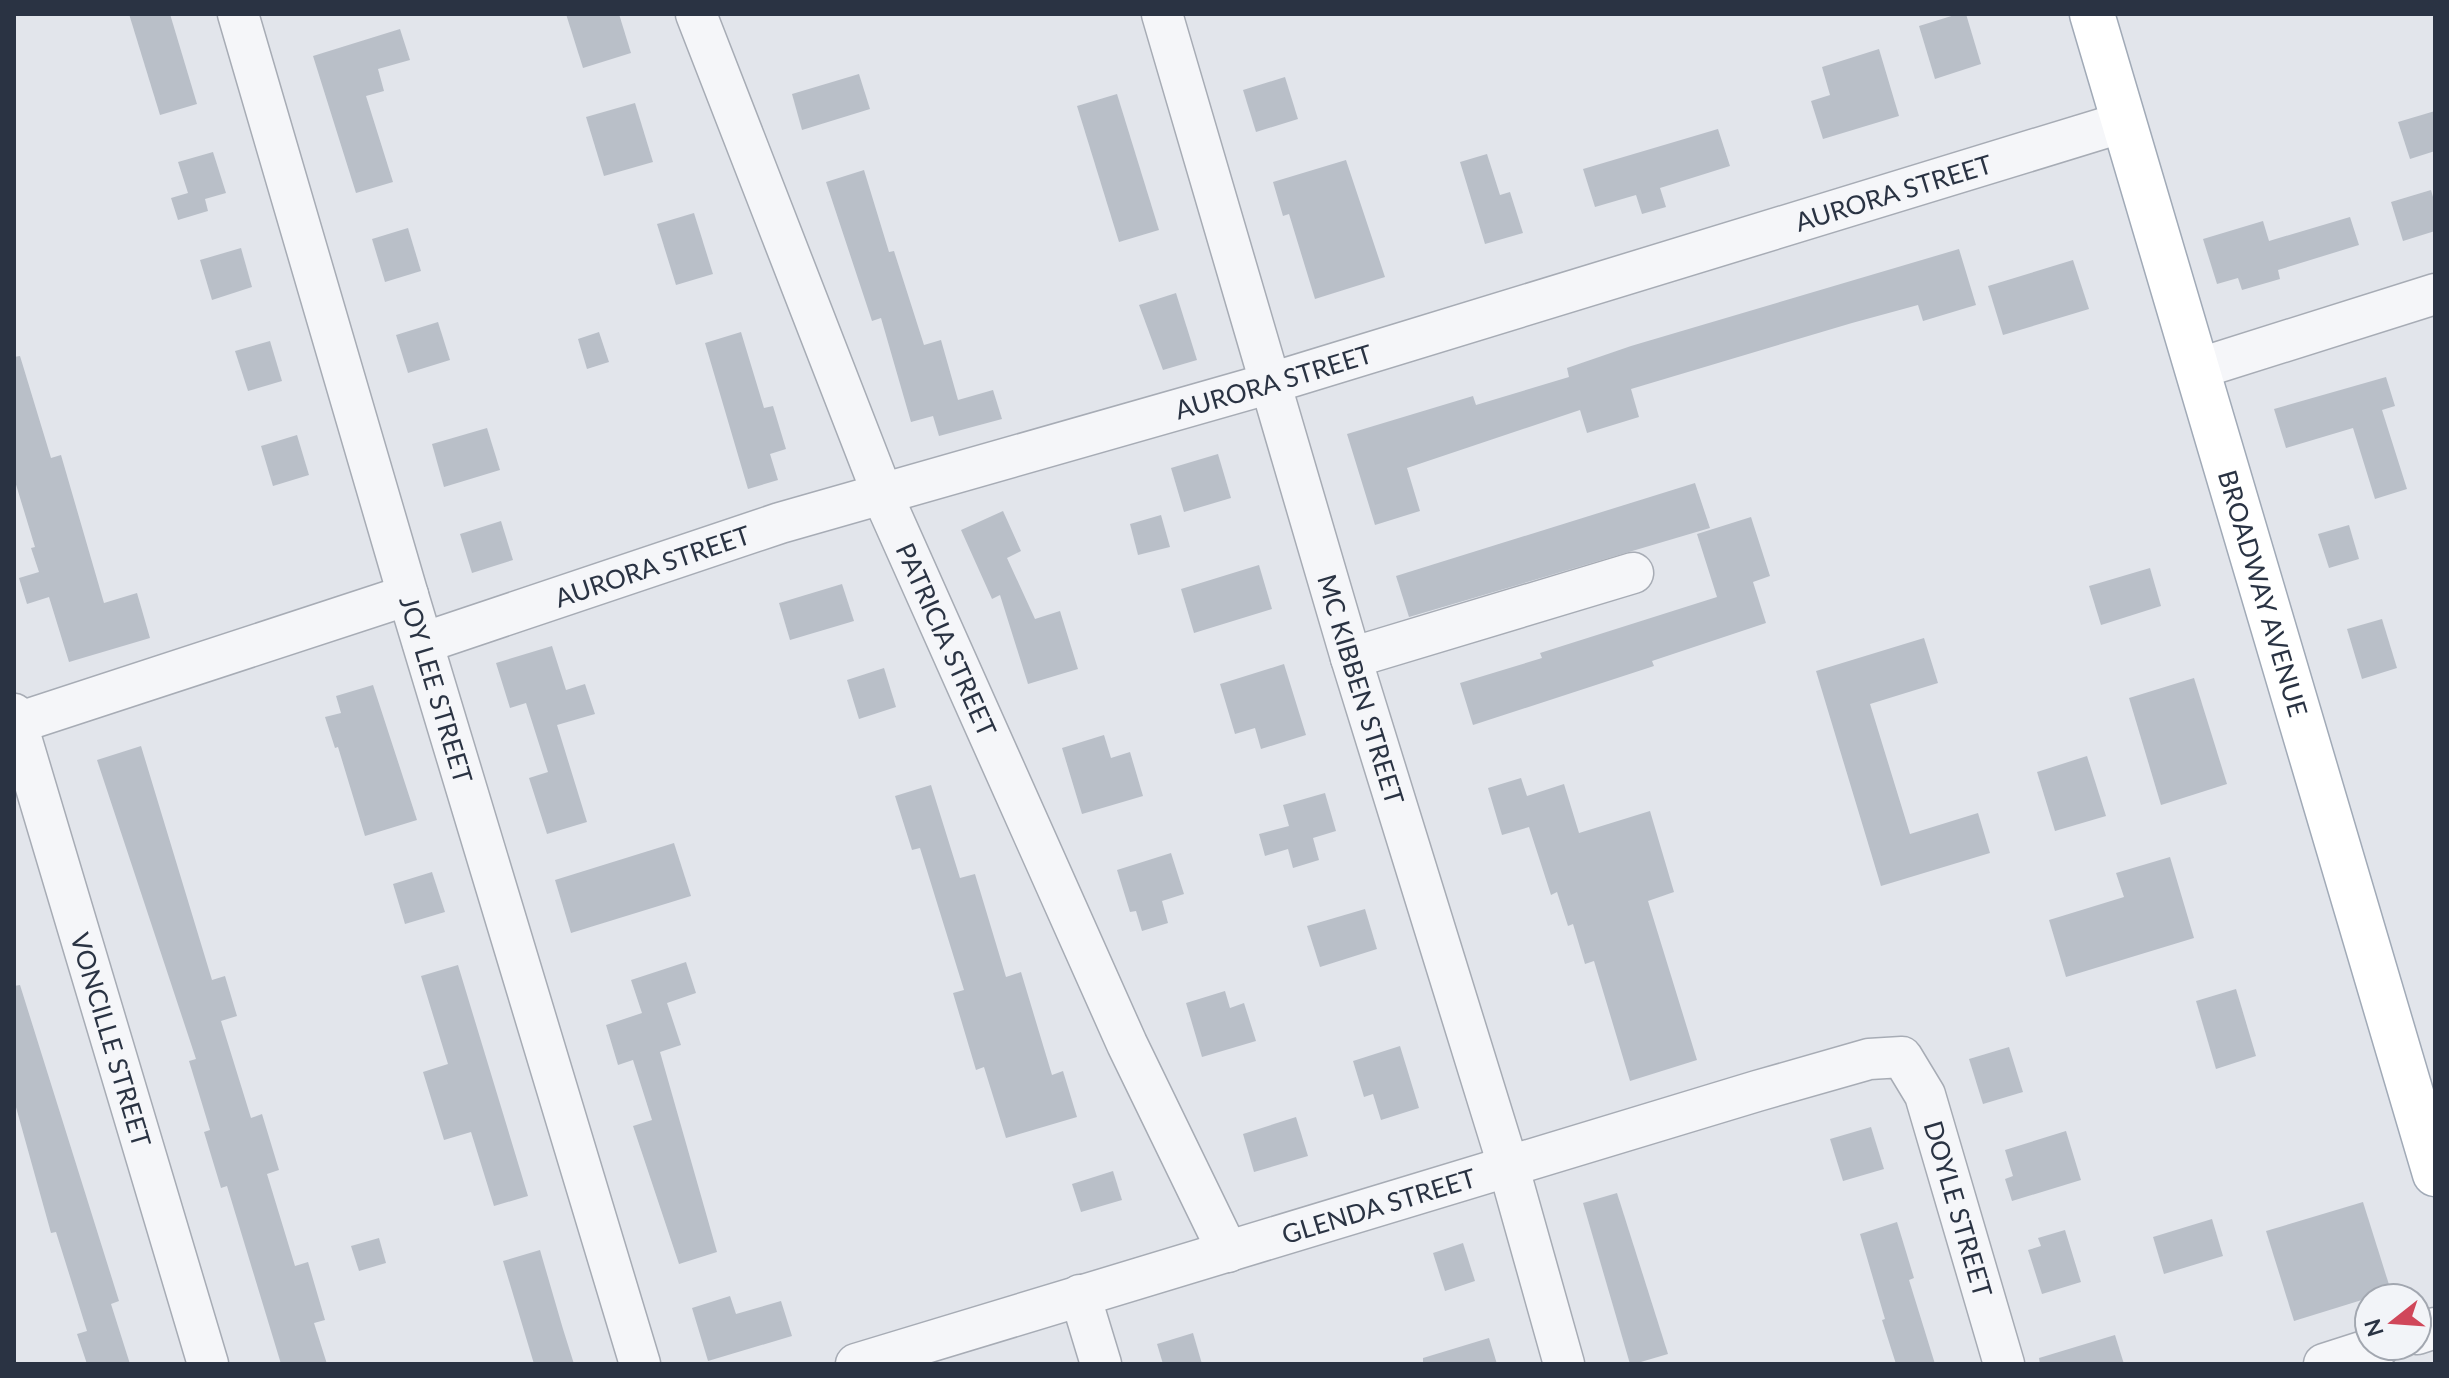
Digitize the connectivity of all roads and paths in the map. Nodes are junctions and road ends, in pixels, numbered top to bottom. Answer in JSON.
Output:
{"nodes":[{"id":1,"x":238,"y":14,"type":"edge"},
{"id":2,"x":696,"y":14,"type":"edge"},
{"id":3,"x":1162,"y":14,"type":"edge"},
{"id":4,"x":2092,"y":14,"type":"edge"},
{"id":5,"x":2124,"y":122,"type":"junction"},
{"id":6,"x":2435,"y":294,"type":"edge"},
{"id":7,"x":2197,"y":369,"type":"junction"},
{"id":8,"x":1271,"y":383,"type":"junction"},
{"id":9,"x":883,"y":495,"type":"junction"},
{"id":10,"x":1633,"y":573,"type":"dead end"},
{"id":11,"x":408,"y":595,"type":"junction"},
{"id":12,"x":423,"y":643,"type":"junction"},
{"id":13,"x":1351,"y":658,"type":"junction"},
{"id":14,"x":15,"y":720,"type":"edge"},
{"id":15,"x":1902,"y":1057,"type":"joint"},
{"id":16,"x":1508,"y":1165,"type":"junction"},
{"id":17,"x":2435,"y":1174,"type":"edge"},
{"id":18,"x":1228,"y":1252,"type":"junction"},
{"id":19,"x":1080,"y":1295,"type":"junction"},
{"id":20,"x":2353,"y":1355,"type":"edge"},
{"id":21,"x":208,"y":1364,"type":"edge"},
{"id":22,"x":640,"y":1364,"type":"edge"},
{"id":23,"x":856,"y":1364,"type":"edge"},
{"id":24,"x":1101,"y":1364,"type":"edge"},
{"id":25,"x":1564,"y":1364,"type":"edge"},
{"id":26,"x":2004,"y":1364,"type":"edge"},
{"id":27,"x":2324,"y":1364,"type":"edge"}],
"edges":[{"from":1,"to":11,"type":"street","name":"JOY LEE STREET"},
{"from":2,"to":9,"type":"street","name":"PATRICIA STREET"},
{"from":3,"to":8,"type":"street","name":"MC KIBBEN STREET"},
{"from":4,"to":5,"type":"main road","name":"BROADWAY AVENUE"},
{"from":5,"to":7,"type":"main road","name":"BROADWAY AVENUE"},
{"from":5,"to":8,"type":"street","name":"AURORA STREET"},
{"from":6,"to":7,"type":"street"},
{"from":7,"to":17,"type":"main road","name":"BROADWAY AVENUE"},
{"from":8,"to":9,"type":"street","name":"AURORA STREET"},
{"from":8,"to":13,"type":"street","name":"MC KIBBEN STREET"},
{"from":9,"to":12,"type":"street","name":"AURORA STREET"},
{"from":9,"to":18,"type":"street","name":"PATRICIA STREET"},
{"from":10,"to":13,"type":"street"},
{"from":11,"to":12,"type":"street","name":"JOY LEE STREET"},
{"from":11,"to":14,"type":"street"},
{"from":12,"to":22,"type":"street","name":"JOY LEE STREET"},
{"from":13,"to":16,"type":"street","name":"MC KIBBEN STREET"},
{"from":14,"to":21,"type":"street","name":"VONCILLE STREET"},
{"from":15,"to":16,"type":"street","name":"GLENDA STREET"},
{"from":15,"to":26,"type":"street","name":"DOYLE STREET"},
{"from":16,"to":18,"type":"street","name":"GLENDA STREET"},
{"from":16,"to":25,"type":"street","name":"MC KIBBEN STREET"},
{"from":18,"to":19,"type":"street","name":"GLENDA STREET"},
{"from":19,"to":23,"type":"street","name":"GLENDA STREET"},
{"from":19,"to":24,"type":"street"},
{"from":20,"to":27,"type":"street"}]}
